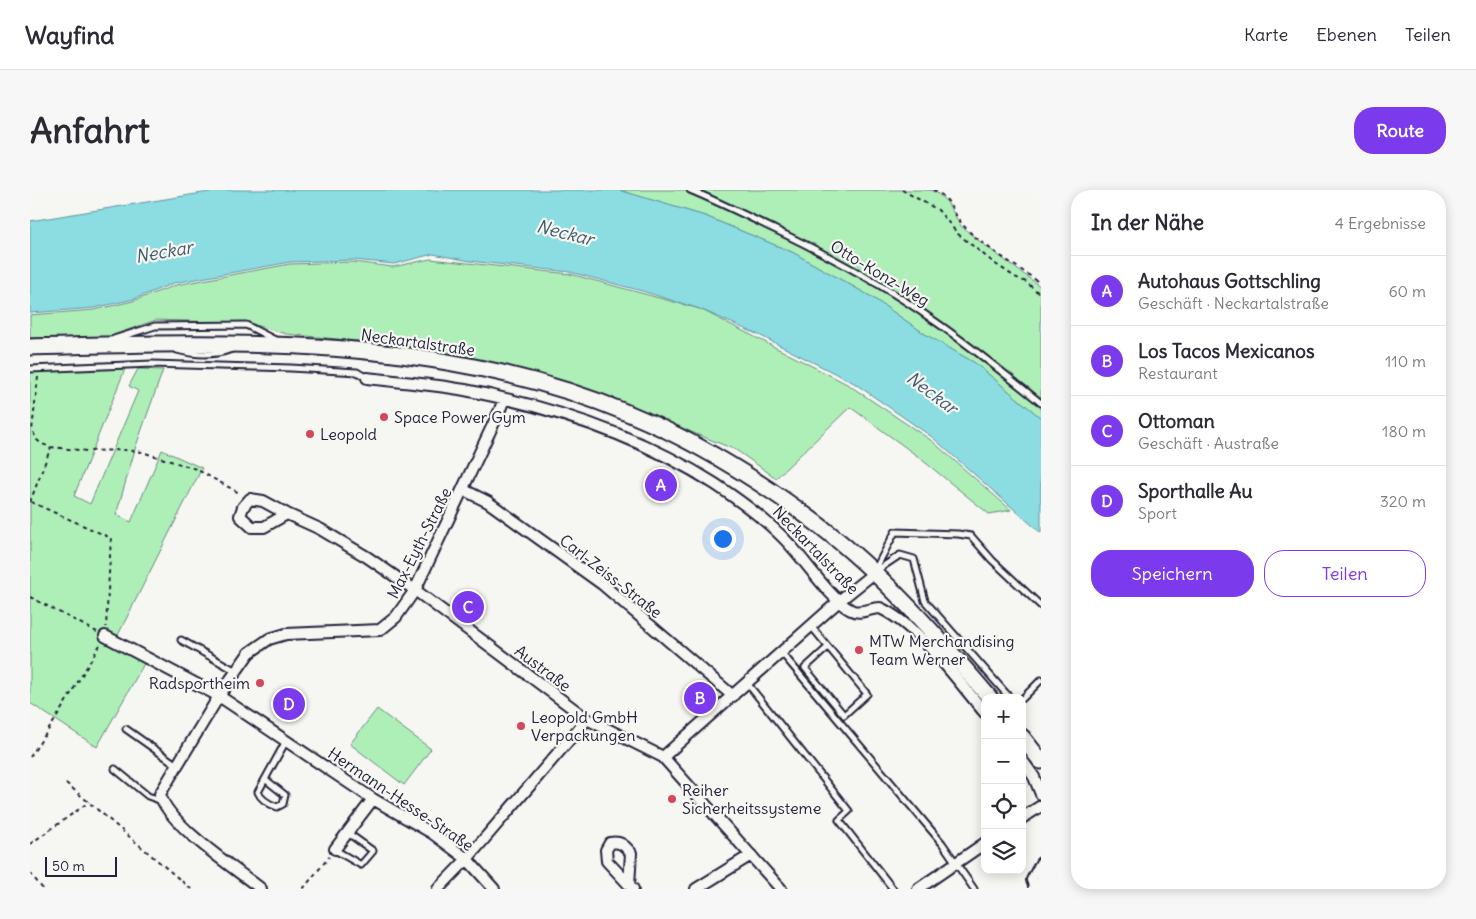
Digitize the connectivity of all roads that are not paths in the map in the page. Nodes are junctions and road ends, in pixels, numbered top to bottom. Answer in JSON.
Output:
{"nodes":[{"id":1,"x":690,"y":190,"type":"edge"},
{"id":2,"x":95,"y":345,"type":"junction"},
{"id":3,"x":287,"y":345,"type":"junction"},
{"id":4,"x":30,"y":347,"type":"edge"},
{"id":5,"x":30,"y":369,"type":"edge"},
{"id":6,"x":367,"y":378,"type":"joint"},
{"id":7,"x":504,"y":399,"type":"junction"},
{"id":8,"x":1041,"y":403,"type":"edge"},
{"id":9,"x":464,"y":490,"type":"junction"},
{"id":10,"x":287,"y":514,"type":"junction"},
{"id":11,"x":874,"y":573,"type":"junction"},
{"id":12,"x":415,"y":590,"type":"junction"},
{"id":13,"x":839,"y":600,"type":"junction"},
{"id":14,"x":1041,"y":606,"type":"edge"},
{"id":15,"x":811,"y":626,"type":"junction"},
{"id":16,"x":106,"y":636,"type":"road end"},
{"id":17,"x":181,"y":640,"type":"dead end"},
{"id":18,"x":828,"y":647,"type":"junction"},
{"id":19,"x":781,"y":652,"type":"junction"},
{"id":20,"x":237,"y":671,"type":"junction"},
{"id":21,"x":1041,"y":680,"type":"edge"},
{"id":22,"x":747,"y":683,"type":"junction"},
{"id":23,"x":986,"y":694,"type":"edge"},
{"id":24,"x":1006,"y":694,"type":"edge"},
{"id":25,"x":1026,"y":695,"type":"edge"},
{"id":26,"x":219,"y":696,"type":"junction"},
{"id":27,"x":733,"y":696,"type":"junction"},
{"id":28,"x":981,"y":708,"type":"edge"},
{"id":29,"x":587,"y":719,"type":"junction"},
{"id":30,"x":126,"y":729,"type":"dead end"},
{"id":31,"x":1024,"y":739,"type":"edge"},
{"id":32,"x":286,"y":740,"type":"junction"},
{"id":33,"x":663,"y":757,"type":"junction"},
{"id":34,"x":1041,"y":761,"type":"edge"},
{"id":35,"x":177,"y":766,"type":"junction"},
{"id":36,"x":1026,"y":766,"type":"edge"},
{"id":37,"x":114,"y":769,"type":"dead end"},
{"id":38,"x":265,"y":779,"type":"junction"},
{"id":39,"x":1041,"y":794,"type":"edge"},
{"id":40,"x":373,"y":799,"type":"junction"},
{"id":41,"x":162,"y":801,"type":"junction"},
{"id":42,"x":1041,"y":806,"type":"edge"},
{"id":43,"x":1026,"y":815,"type":"edge"},
{"id":44,"x":348,"y":833,"type":"junction"},
{"id":45,"x":981,"y":846,"type":"edge"},
{"id":46,"x":335,"y":849,"type":"joint"},
{"id":47,"x":750,"y":855,"type":"junction"},
{"id":48,"x":467,"y":859,"type":"junction"},
{"id":49,"x":956,"y":863,"type":"junction"},
{"id":50,"x":1041,"y":863,"type":"edge"},
{"id":51,"x":261,"y":889,"type":"edge"},
{"id":52,"x":438,"y":889,"type":"edge"},
{"id":53,"x":494,"y":889,"type":"edge"},
{"id":54,"x":696,"y":889,"type":"edge"},
{"id":55,"x":781,"y":889,"type":"edge"},
{"id":56,"x":893,"y":889,"type":"edge"},
{"id":57,"x":918,"y":889,"type":"edge"},
{"id":58,"x":974,"y":889,"type":"edge"},
{"id":59,"x":1035,"y":889,"type":"edge"}],
"edges":[{"from":1,"to":8,"type":"lane","name":"Otto-Konz-Weg"},
{"from":2,"to":3,"type":"main road","name":"Neckartalstraße"},
{"from":2,"to":3,"type":"lane"},
{"from":2,"to":4,"type":"main road","name":"Neckartalstraße"},
{"from":3,"to":11,"type":"main road","name":"Neckartalstraße"},
{"from":5,"to":6,"type":"lane"},
{"from":6,"to":7,"type":"street","name":"Neckartalstraße"},
{"from":7,"to":9,"type":"street","name":"Max-Eyth-Straße"},
{"from":7,"to":13,"type":"street","name":"Neckartalstraße"},
{"from":9,"to":12,"type":"street","name":"Max-Eyth-Straße"},
{"from":9,"to":27,"type":"street","name":"Carl-Zeiss-Straße"},
{"from":10,"to":10,"type":"street","name":"Austraße"},
{"from":10,"to":12,"type":"street","name":"Austraße"},
{"from":11,"to":13,"type":"street"},
{"from":11,"to":14,"type":"lane"},
{"from":11,"to":23,"type":"main road","name":"Neckartalstraße"},
{"from":11,"to":24,"type":"lane"},
{"from":12,"to":20,"type":"street","name":"Max-Eyth-Straße"},
{"from":12,"to":29,"type":"street","name":"Austraße"},
{"from":13,"to":15,"type":"street"},
{"from":13,"to":28,"type":"street","name":"Neckartalstraße"},
{"from":15,"to":18,"type":"lane"},
{"from":15,"to":19,"type":"street"},
{"from":16,"to":26,"type":"street","name":"Hermann-Hesse-Straße"},
{"from":17,"to":20,"type":"lane"},
{"from":18,"to":18,"type":"lane"},
{"from":19,"to":22,"type":"street"},
{"from":19,"to":49,"type":"lane"},
{"from":20,"to":26,"type":"street","name":"Max-Eyth-Straße"},
{"from":21,"to":25,"type":"lane"},
{"from":22,"to":27,"type":"street"},
{"from":22,"to":56,"type":"lane"},
{"from":26,"to":32,"type":"street","name":"Hermann-Hesse-Straße"},
{"from":26,"to":35,"type":"street","name":"Max-Eyth-Straße"},
{"from":27,"to":33,"type":"street"},
{"from":29,"to":33,"type":"street","name":"Austraße"},
{"from":29,"to":48,"type":"street"},
{"from":30,"to":35,"type":"lane"},
{"from":31,"to":34,"type":"main road"},
{"from":32,"to":38,"type":"lane"},
{"from":32,"to":40,"type":"street","name":"Hermann-Hesse-Straße"},
{"from":33,"to":47,"type":"street","name":"Austraße"},
{"from":35,"to":41,"type":"street","name":"Max-Eyth-Straße"},
{"from":36,"to":39,"type":"street"},
{"from":37,"to":41,"type":"lane"},
{"from":38,"to":38,"type":"lane"},
{"from":40,"to":44,"type":"street"},
{"from":40,"to":48,"type":"street","name":"Hermann-Hesse-Straße"},
{"from":41,"to":51,"type":"street"},
{"from":42,"to":43,"type":"street"},
{"from":44,"to":46,"type":"street"},
{"from":44,"to":46,"type":"lane"},
{"from":45,"to":49,"type":"street"},
{"from":47,"to":54,"type":"street"},
{"from":47,"to":55,"type":"street","name":"Austraße"},
{"from":48,"to":52,"type":"street"},
{"from":48,"to":53,"type":"street","name":"Hermann-Hesse-Straße"},
{"from":49,"to":57,"type":"street"},
{"from":49,"to":58,"type":"lane"},
{"from":50,"to":59,"type":"street"}]}
